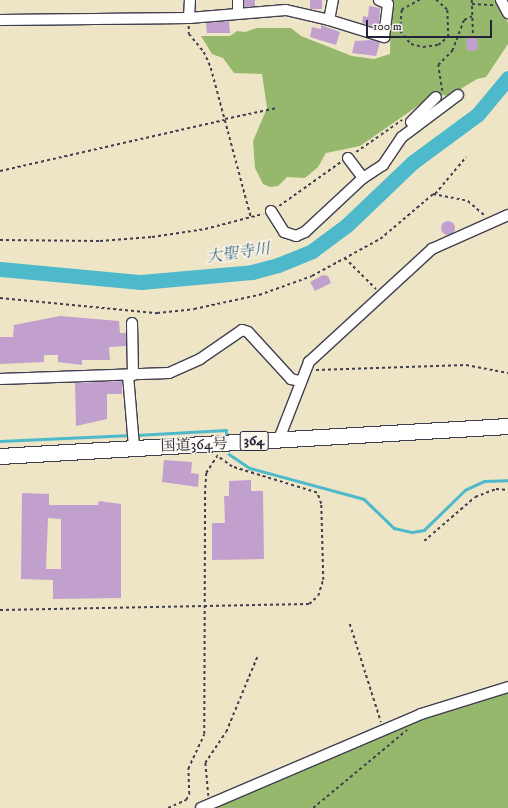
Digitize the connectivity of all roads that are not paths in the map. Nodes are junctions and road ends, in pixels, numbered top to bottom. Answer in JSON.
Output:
{"nodes":[{"id":1,"x":190,"y":0,"type":"edge"},
{"id":2,"x":238,"y":0,"type":"edge"},
{"id":3,"x":333,"y":0,"type":"edge"},
{"id":4,"x":385,"y":1,"type":"edge"},
{"id":5,"x":502,"y":2,"type":"edge"},
{"id":6,"x":286,"y":5,"type":"edge"},
{"id":7,"x":238,"y":12,"type":"junction"},
{"id":8,"x":508,"y":13,"type":"edge"},
{"id":9,"x":189,"y":18,"type":"junction"},
{"id":10,"x":0,"y":20,"type":"edge"},
{"id":11,"x":329,"y":20,"type":"junction"},
{"id":12,"x":458,"y":95,"type":"dead end"},
{"id":13,"x":436,"y":97,"type":"road end"},
{"id":14,"x":414,"y":128,"type":"junction"},
{"id":15,"x":348,"y":158,"type":"road end"},
{"id":16,"x":363,"y":178,"type":"junction"},
{"id":17,"x":272,"y":211,"type":"road end"},
{"id":18,"x":508,"y":215,"type":"edge"},
{"id":19,"x":132,"y":323,"type":"dead end"},
{"id":20,"x":131,"y":375,"type":"junction"},
{"id":21,"x":0,"y":379,"type":"edge"},
{"id":22,"x":300,"y":381,"type":"junction"},
{"id":23,"x":508,"y":426,"type":"edge"},
{"id":24,"x":278,"y":439,"type":"junction"},
{"id":25,"x":134,"y":447,"type":"junction"},
{"id":26,"x":0,"y":456,"type":"edge"},
{"id":27,"x":508,"y":687,"type":"edge"},
{"id":28,"x":201,"y":808,"type":"edge"}],
"edges":[{"from":1,"to":9,"type":"street"},
{"from":2,"to":7,"type":"street"},
{"from":3,"to":11,"type":"street"},
{"from":4,"to":11,"type":"street"},
{"from":5,"to":8,"type":"street"},
{"from":6,"to":7,"type":"street"},
{"from":6,"to":11,"type":"street"},
{"from":7,"to":9,"type":"street"},
{"from":9,"to":10,"type":"street"},
{"from":12,"to":14,"type":"street"},
{"from":13,"to":14,"type":"street"},
{"from":14,"to":16,"type":"street"},
{"from":15,"to":16,"type":"street"},
{"from":16,"to":17,"type":"street"},
{"from":18,"to":22,"type":"street"},
{"from":19,"to":20,"type":"street"},
{"from":20,"to":21,"type":"street"},
{"from":20,"to":22,"type":"street"},
{"from":20,"to":25,"type":"street"},
{"from":22,"to":24,"type":"street"},
{"from":23,"to":24,"type":"highway","name":"国道364号","number":"364"},
{"from":24,"to":25,"type":"highway","name":"国道364号","number":"364"},
{"from":25,"to":26,"type":"highway","name":"国道364号","number":"364"},
{"from":27,"to":28,"type":"street"}]}
